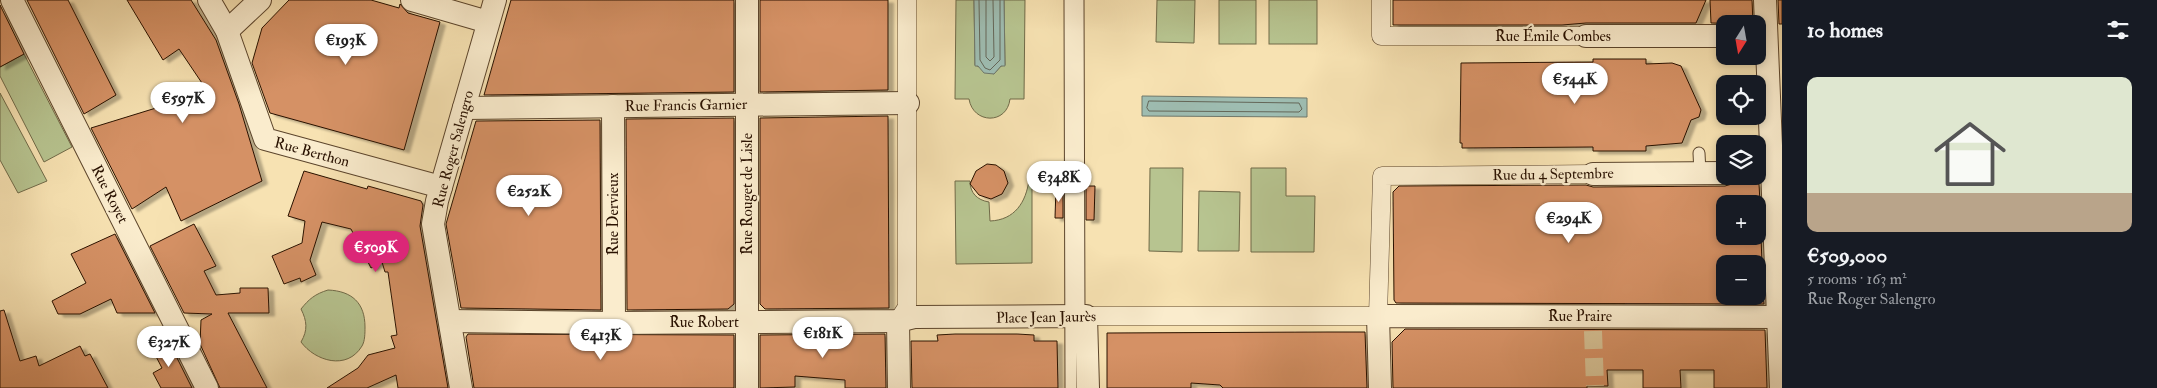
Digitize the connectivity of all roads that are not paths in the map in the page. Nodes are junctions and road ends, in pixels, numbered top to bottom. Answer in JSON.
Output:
{"nodes":[{"id":1,"x":12,"y":0,"type":"edge"},
{"id":2,"x":209,"y":0,"type":"edge"},
{"id":3,"x":260,"y":0,"type":"edge"},
{"id":4,"x":412,"y":0,"type":"edge"},
{"id":5,"x":495,"y":0,"type":"edge"},
{"id":6,"x":747,"y":0,"type":"edge"},
{"id":7,"x":907,"y":0,"type":"edge"},
{"id":8,"x":1070,"y":0,"type":"edge"},
{"id":9,"x":1078,"y":0,"type":"edge"},
{"id":10,"x":1381,"y":0,"type":"edge"},
{"id":11,"x":1765,"y":0,"type":"edge"},
{"id":12,"x":1764,"y":15,"type":"edge"},
{"id":13,"x":488,"y":22,"type":"junction"},
{"id":14,"x":227,"y":31,"type":"junction"},
{"id":15,"x":1586,"y":36,"type":"joint"},
{"id":16,"x":1716,"y":36,"type":"edge"},
{"id":17,"x":1762,"y":65,"type":"edge"},
{"id":18,"x":908,"y":103,"type":"junction"},
{"id":19,"x":747,"y":104,"type":"junction"},
{"id":20,"x":613,"y":106,"type":"junction"},
{"id":21,"x":464,"y":108,"type":"junction"},
{"id":22,"x":1763,"y":135,"type":"edge"},
{"id":23,"x":1716,"y":170,"type":"edge"},
{"id":24,"x":1593,"y":174,"type":"joint"},
{"id":25,"x":1765,"y":185,"type":"edge"},
{"id":26,"x":441,"y":187,"type":"junction"},
{"id":27,"x":1079,"y":316,"type":"junction"},
{"id":28,"x":1378,"y":316,"type":"junction"},
{"id":29,"x":1780,"y":317,"type":"edge"},
{"id":30,"x":450,"y":321,"type":"junction"},
{"id":31,"x":898,"y":321,"type":"junction"},
{"id":32,"x":747,"y":322,"type":"junction"},
{"id":33,"x":614,"y":323,"type":"junction"},
{"id":34,"x":207,"y":388,"type":"edge"},
{"id":35,"x":462,"y":388,"type":"edge"},
{"id":36,"x":747,"y":388,"type":"edge"},
{"id":37,"x":899,"y":388,"type":"edge"},
{"id":38,"x":1071,"y":388,"type":"edge"},
{"id":39,"x":1079,"y":388,"type":"edge"},
{"id":40,"x":1088,"y":388,"type":"edge"},
{"id":41,"x":1380,"y":388,"type":"edge"},
{"id":42,"x":1781,"y":388,"type":"edge"}],
"edges":[{"from":1,"to":34,"type":"street","name":"Rue Royet"},
{"from":2,"to":14,"type":"street"},
{"from":3,"to":14,"type":"street"},
{"from":4,"to":13,"type":"street"},
{"from":5,"to":13,"type":"street","name":"Rue Roger Salengro"},
{"from":6,"to":19,"type":"street","name":"Rue Rouget de Lisle"},
{"from":7,"to":18,"type":"street"},
{"from":8,"to":27,"type":"lane"},
{"from":9,"to":27,"type":"lane"},
{"from":10,"to":15,"type":"street","name":"Rue Émile Combes"},
{"from":11,"to":12,"type":"street"},
{"from":13,"to":21,"type":"street","name":"Rue Roger Salengro"},
{"from":14,"to":26,"type":"street","name":"Rue Berthon"},
{"from":15,"to":16,"type":"street","name":"Rue Émile Combes"},
{"from":17,"to":22,"type":"street"},
{"from":18,"to":19,"type":"street","name":"Rue Francis Garnier"},
{"from":18,"to":31,"type":"street"},
{"from":19,"to":20,"type":"street","name":"Rue Francis Garnier"},
{"from":19,"to":32,"type":"street","name":"Rue Rouget de Lisle"},
{"from":20,"to":21,"type":"street","name":"Rue Francis Garnier"},
{"from":20,"to":33,"type":"street","name":"Rue Dervieux"},
{"from":21,"to":26,"type":"street","name":"Rue Roger Salengro"},
{"from":23,"to":24,"type":"street","name":"Rue du 4 Septembre"},
{"from":24,"to":28,"type":"street","name":"Rue du 4 Septembre"},
{"from":25,"to":29,"type":"street"},
{"from":26,"to":30,"type":"street","name":"Rue Roger Salengro"},
{"from":27,"to":28,"type":"street","name":"Place Jean Jaurès"},
{"from":27,"to":31,"type":"street","name":"Place Jean Jaurès"},
{"from":27,"to":38,"type":"lane"},
{"from":27,"to":39,"type":"lane"},
{"from":27,"to":40,"type":"street"},
{"from":28,"to":29,"type":"street","name":"Rue Praire"},
{"from":28,"to":41,"type":"street"},
{"from":29,"to":42,"type":"street"},
{"from":30,"to":33,"type":"street","name":"Rue Robert"},
{"from":30,"to":35,"type":"street","name":"Rue Roger Salengro"},
{"from":31,"to":32,"type":"street","name":"Rue Robert"},
{"from":31,"to":37,"type":"street"},
{"from":32,"to":33,"type":"street","name":"Rue Robert"},
{"from":32,"to":36,"type":"street","name":"Rue Rouget de Lisle"}]}
